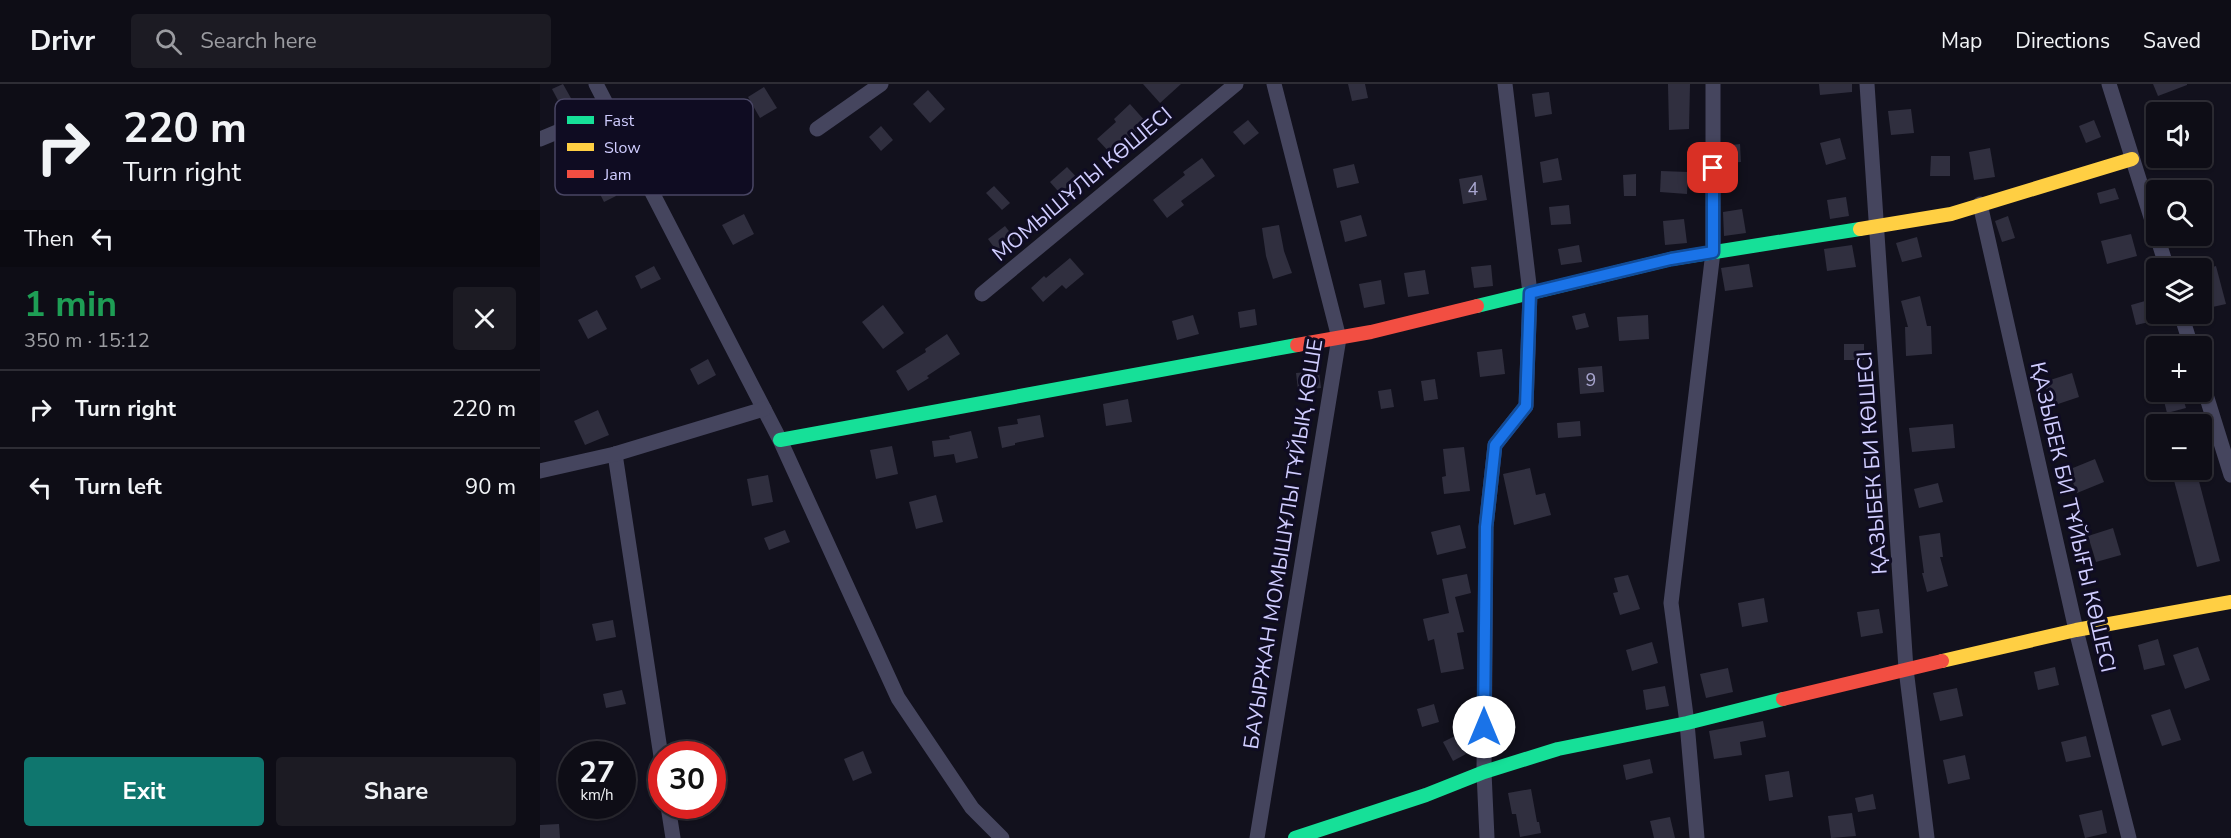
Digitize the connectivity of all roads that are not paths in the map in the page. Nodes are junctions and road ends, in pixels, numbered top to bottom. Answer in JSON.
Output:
{"nodes":[{"id":1,"x":596,"y":84,"type":"edge"},
{"id":2,"x":881,"y":84,"type":"edge"},
{"id":3,"x":1236,"y":84,"type":"edge"},
{"id":4,"x":1274,"y":84,"type":"edge"},
{"id":5,"x":1505,"y":84,"type":"edge"},
{"id":6,"x":1713,"y":84,"type":"edge"},
{"id":7,"x":1867,"y":84,"type":"edge"},
{"id":8,"x":2109,"y":84,"type":"edge"},
{"id":9,"x":604,"y":99,"type":"edge"},
{"id":10,"x":817,"y":129,"type":"dead end"},
{"id":11,"x":555,"y":133,"type":"edge"},
{"id":12,"x":540,"y":139,"type":"edge"},
{"id":13,"x":2133,"y":159,"type":"junction"},
{"id":14,"x":654,"y":195,"type":"edge"},
{"id":15,"x":1980,"y":204,"type":"junction"},
{"id":16,"x":1878,"y":227,"type":"junction"},
{"id":17,"x":1713,"y":252,"type":"junction"},
{"id":18,"x":2163,"y":258,"type":"edge"},
{"id":19,"x":1530,"y":293,"type":"junction"},
{"id":20,"x":982,"y":294,"type":"dead end"},
{"id":21,"x":1339,"y":338,"type":"junction"},
{"id":22,"x":2208,"y":402,"type":"edge"},
{"id":23,"x":764,"y":409,"type":"junction"},
{"id":24,"x":780,"y":440,"type":"junction"},
{"id":25,"x":615,"y":454,"type":"junction"},
{"id":26,"x":540,"y":471,"type":"edge"},
{"id":27,"x":2231,"y":475,"type":"edge"},
{"id":28,"x":2231,"y":602,"type":"edge"},
{"id":29,"x":2076,"y":630,"type":"junction"},
{"id":30,"x":1906,"y":669,"type":"junction"},
{"id":31,"x":1687,"y":723,"type":"junction"},
{"id":32,"x":659,"y":741,"type":"edge"},
{"id":33,"x":1484,"y":772,"type":"junction"},
{"id":34,"x":670,"y":819,"type":"edge"},
{"id":35,"x":673,"y":838,"type":"edge"},
{"id":36,"x":1002,"y":838,"type":"edge"},
{"id":37,"x":1257,"y":838,"type":"edge"},
{"id":38,"x":1295,"y":838,"type":"edge"},
{"id":39,"x":1487,"y":838,"type":"edge"},
{"id":40,"x":1697,"y":838,"type":"edge"},
{"id":41,"x":1927,"y":838,"type":"edge"},
{"id":42,"x":2128,"y":838,"type":"edge"}],
"edges":[{"from":1,"to":9,"type":"street"},
{"from":2,"to":10,"type":"street"},
{"from":3,"to":20,"type":"street","name":"МОМЫШҰЛЫ КӨШЕСІ"},
{"from":4,"to":21,"type":"street","name":"БАУЫРЖАН МОМЫШҰЛЫ ТҰЙЫҚ КӨШЕ"},
{"from":5,"to":19,"type":"street"},
{"from":6,"to":17,"type":"street"},
{"from":7,"to":16,"type":"street","name":"ҚАЗЫБЕК БИ КӨШЕСІ"},
{"from":8,"to":13,"type":"street"},
{"from":11,"to":12,"type":"street"},
{"from":13,"to":15,"type":"street"},
{"from":13,"to":18,"type":"street"},
{"from":14,"to":23,"type":"street"},
{"from":15,"to":16,"type":"street"},
{"from":15,"to":29,"type":"street","name":"ҚАЗЫБЕК БИ ТҰЙЫҒЫ КӨШЕСІ"},
{"from":16,"to":17,"type":"street"},
{"from":16,"to":30,"type":"street","name":"ҚАЗЫБЕК БИ КӨШЕСІ"},
{"from":17,"to":19,"type":"street"},
{"from":17,"to":31,"type":"street"},
{"from":19,"to":21,"type":"street"},
{"from":19,"to":33,"type":"street"},
{"from":21,"to":24,"type":"street"},
{"from":21,"to":37,"type":"street","name":"БАУЫРЖАН МОМЫШҰЛЫ ТҰЙЫҚ КӨШЕ"},
{"from":22,"to":27,"type":"street"},
{"from":23,"to":24,"type":"street"},
{"from":23,"to":25,"type":"street"},
{"from":24,"to":36,"type":"street"},
{"from":25,"to":26,"type":"street"},
{"from":25,"to":32,"type":"street"},
{"from":28,"to":29,"type":"street"},
{"from":29,"to":30,"type":"street"},
{"from":29,"to":42,"type":"street","name":"ҚАЗЫБЕК БИ ТҰЙЫҒЫ КӨШЕСІ"},
{"from":30,"to":31,"type":"street"},
{"from":30,"to":41,"type":"street","name":"ҚАЗЫБЕК БИ КӨШЕСІ"},
{"from":31,"to":33,"type":"street"},
{"from":31,"to":40,"type":"street"},
{"from":33,"to":38,"type":"street"},
{"from":33,"to":39,"type":"street"},
{"from":34,"to":35,"type":"street"}]}
